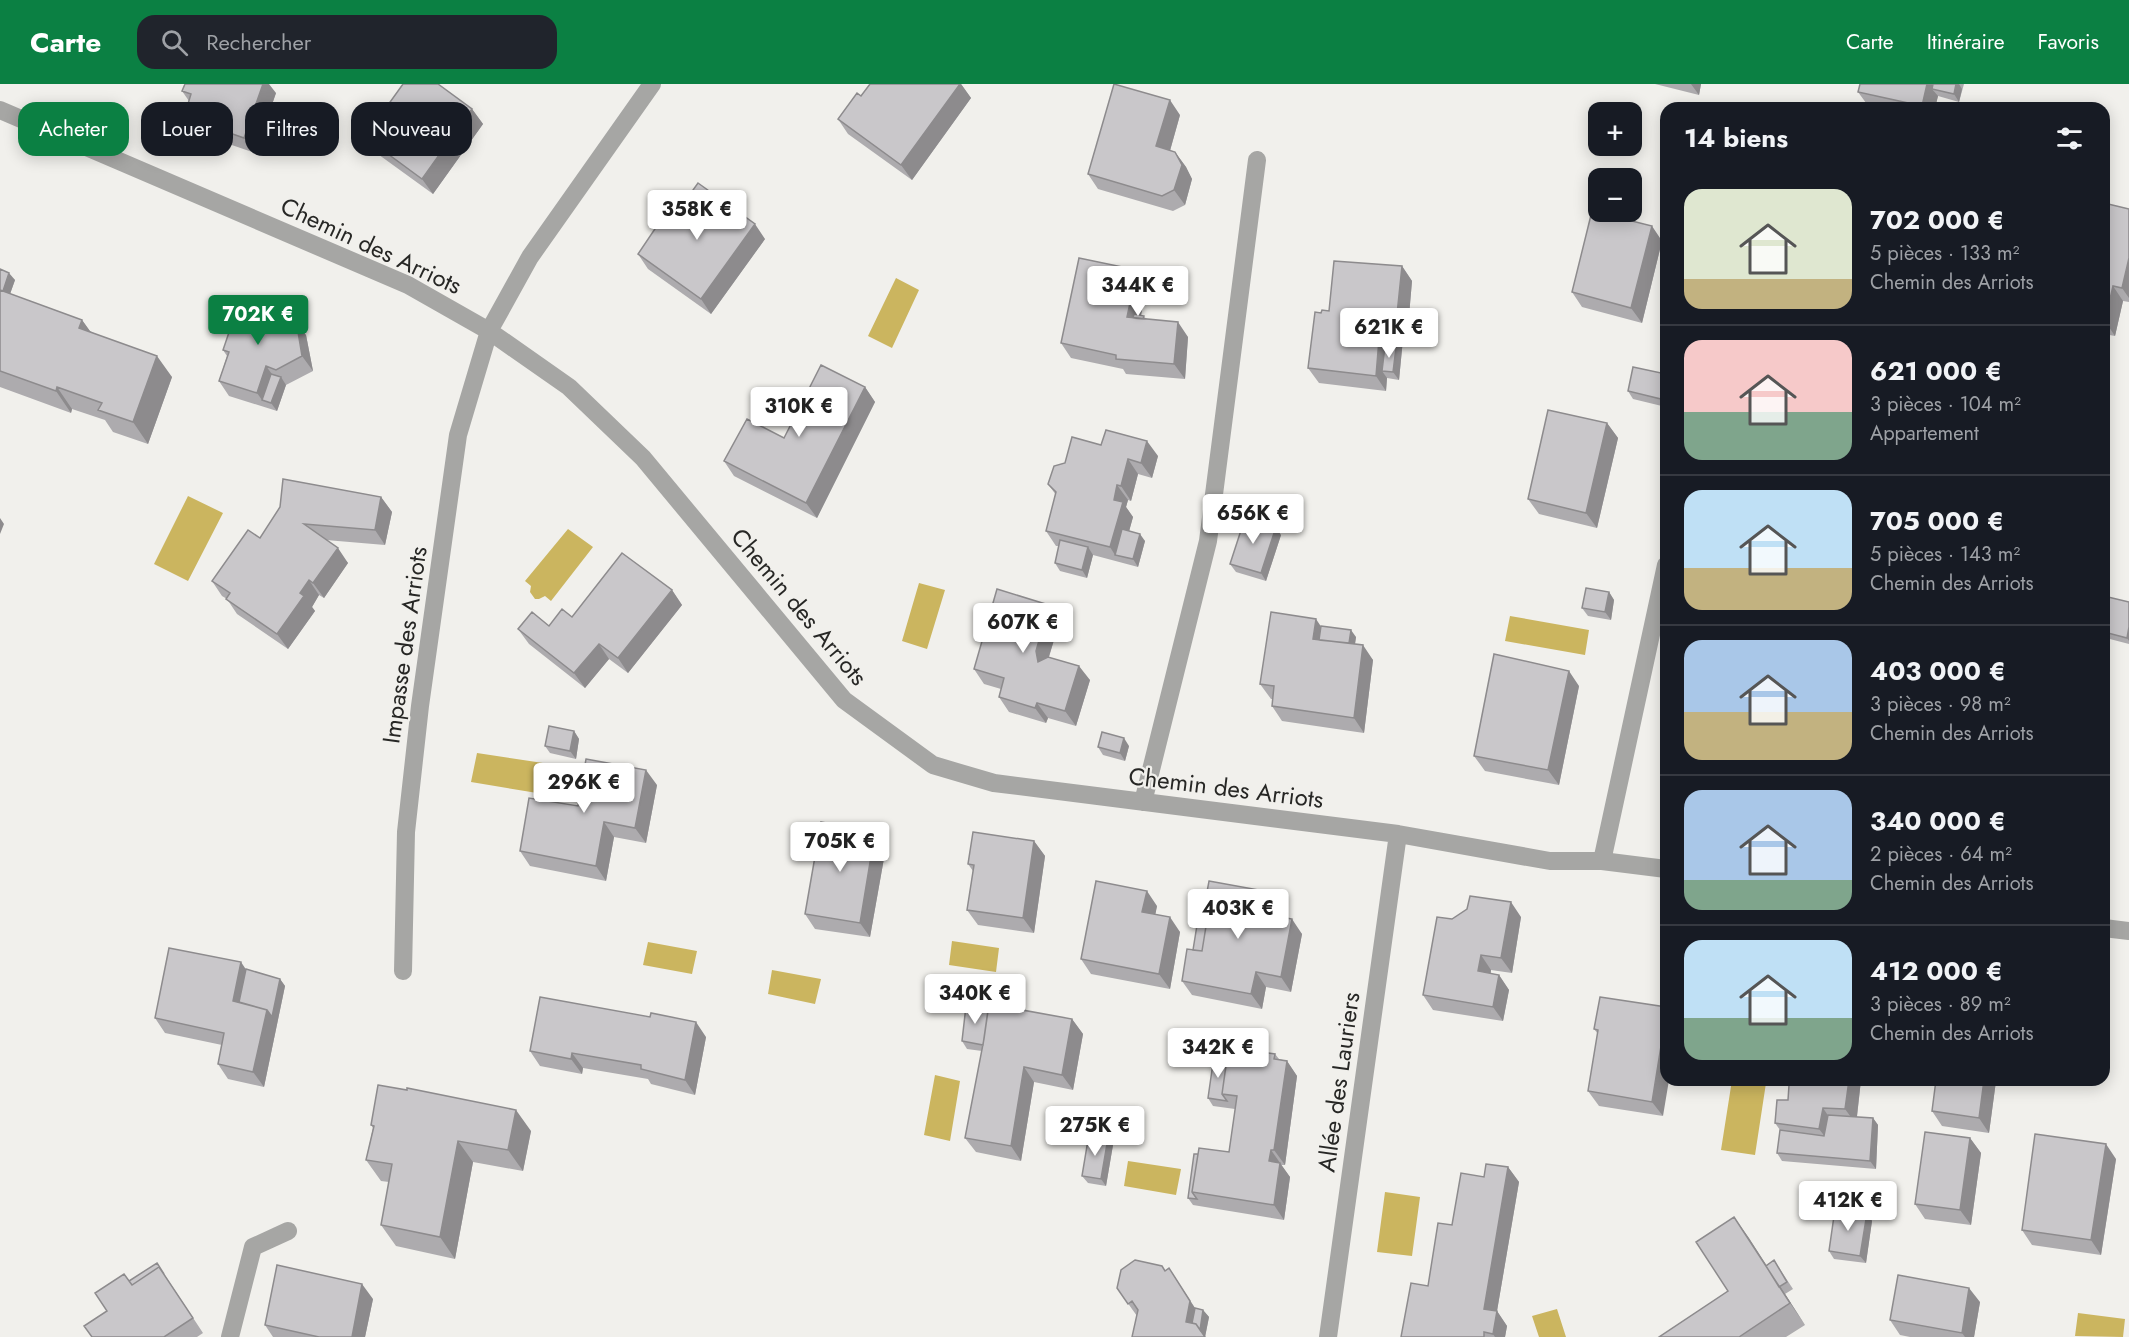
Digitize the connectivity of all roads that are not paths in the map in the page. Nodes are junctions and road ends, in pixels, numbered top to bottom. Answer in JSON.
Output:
{"nodes":[{"id":1,"x":652,"y":84,"type":"edge"},
{"id":2,"x":0,"y":110,"type":"edge"},
{"id":3,"x":1257,"y":160,"type":"dead end"},
{"id":4,"x":489,"y":331,"type":"junction"},
{"id":5,"x":1660,"y":593,"type":"edge"},
{"id":6,"x":1143,"y":802,"type":"junction"},
{"id":7,"x":1398,"y":834,"type":"junction"},
{"id":8,"x":1602,"y":861,"type":"junction"},
{"id":9,"x":1660,"y":868,"type":"edge"},
{"id":10,"x":2110,"y":929,"type":"edge"},
{"id":11,"x":2129,"y":931,"type":"edge"},
{"id":12,"x":403,"y":971,"type":"dead end"},
{"id":13,"x":288,"y":1232,"type":"dead end"},
{"id":14,"x":230,"y":1337,"type":"edge"},
{"id":15,"x":1328,"y":1337,"type":"edge"}],
"edges":[{"from":1,"to":4,"type":"street","name":"Impasse des Arriots"},
{"from":2,"to":4,"type":"street","name":"Chemin des Arriots"},
{"from":3,"to":6,"type":"street"},
{"from":4,"to":6,"type":"street","name":"Chemin des Arriots"},
{"from":4,"to":12,"type":"street","name":"Impasse des Arriots"},
{"from":5,"to":8,"type":"street"},
{"from":6,"to":7,"type":"street","name":"Chemin des Arriots"},
{"from":7,"to":8,"type":"street","name":"Chemin des Arriots"},
{"from":7,"to":15,"type":"street","name":"Allée des Lauriers"},
{"from":8,"to":9,"type":"street","name":"Chemin des Arriots"},
{"from":10,"to":11,"type":"street"},
{"from":13,"to":14,"type":"street"}]}
